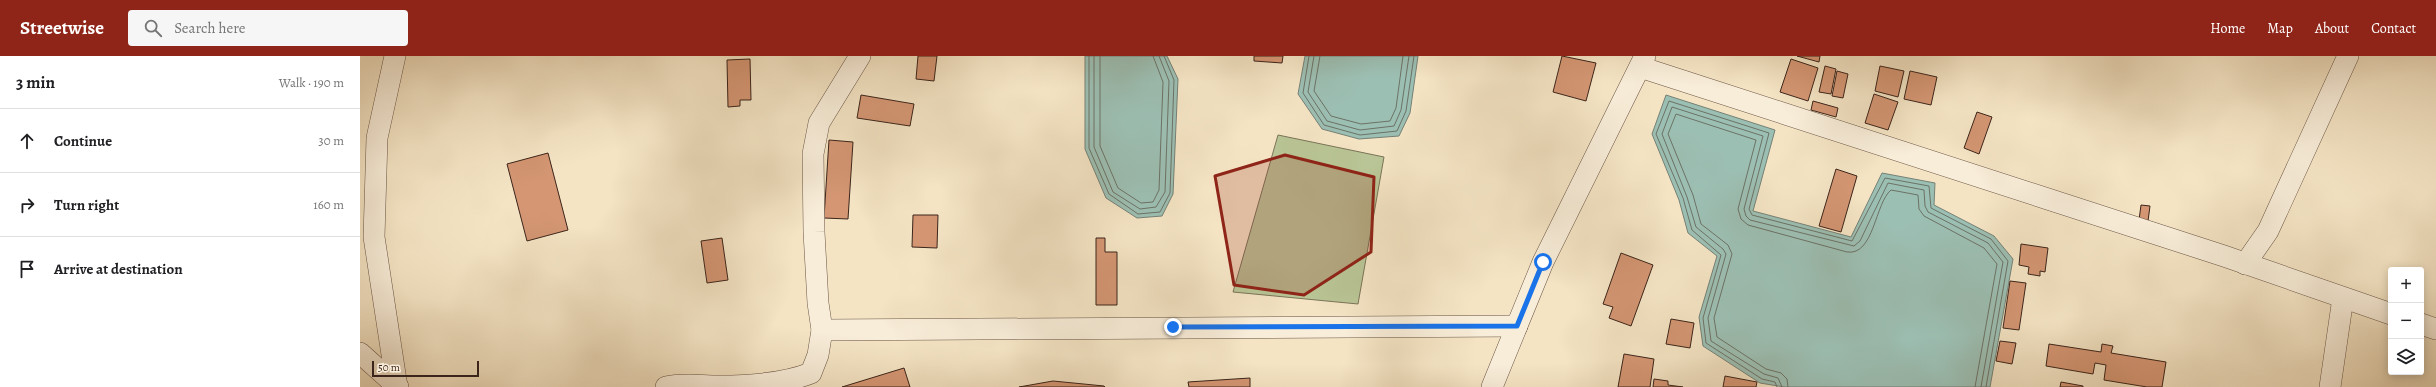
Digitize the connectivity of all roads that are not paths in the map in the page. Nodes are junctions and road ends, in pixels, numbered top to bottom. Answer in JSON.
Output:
{"nodes":[{"id":1,"x":394,"y":56,"type":"edge"},
{"id":2,"x":860,"y":56,"type":"edge"},
{"id":3,"x":2348,"y":56,"type":"edge"},
{"id":4,"x":1642,"y":62,"type":"edge"},
{"id":5,"x":2245,"y":264,"type":"junction"},
{"id":6,"x":2342,"y":298,"type":"junction"},
{"id":7,"x":2388,"y":313,"type":"edge"},
{"id":8,"x":2424,"y":325,"type":"edge"},
{"id":9,"x":1517,"y":326,"type":"junction"},
{"id":10,"x":2436,"y":329,"type":"edge"},
{"id":11,"x":822,"y":330,"type":"junction"},
{"id":12,"x":360,"y":352,"type":"edge"},
{"id":13,"x":398,"y":387,"type":"edge"},
{"id":14,"x":666,"y":387,"type":"edge"},
{"id":15,"x":1492,"y":387,"type":"edge"},
{"id":16,"x":2330,"y":387,"type":"edge"}],
"edges":[{"from":1,"to":13,"type":"street"},
{"from":2,"to":11,"type":"street"},
{"from":3,"to":5,"type":"street"},
{"from":4,"to":5,"type":"street"},
{"from":4,"to":9,"type":"street"},
{"from":5,"to":6,"type":"street"},
{"from":6,"to":7,"type":"street"},
{"from":6,"to":16,"type":"street"},
{"from":8,"to":10,"type":"street"},
{"from":9,"to":11,"type":"street"},
{"from":9,"to":15,"type":"street"},
{"from":11,"to":14,"type":"street"},
{"from":12,"to":13,"type":"street"}]}
